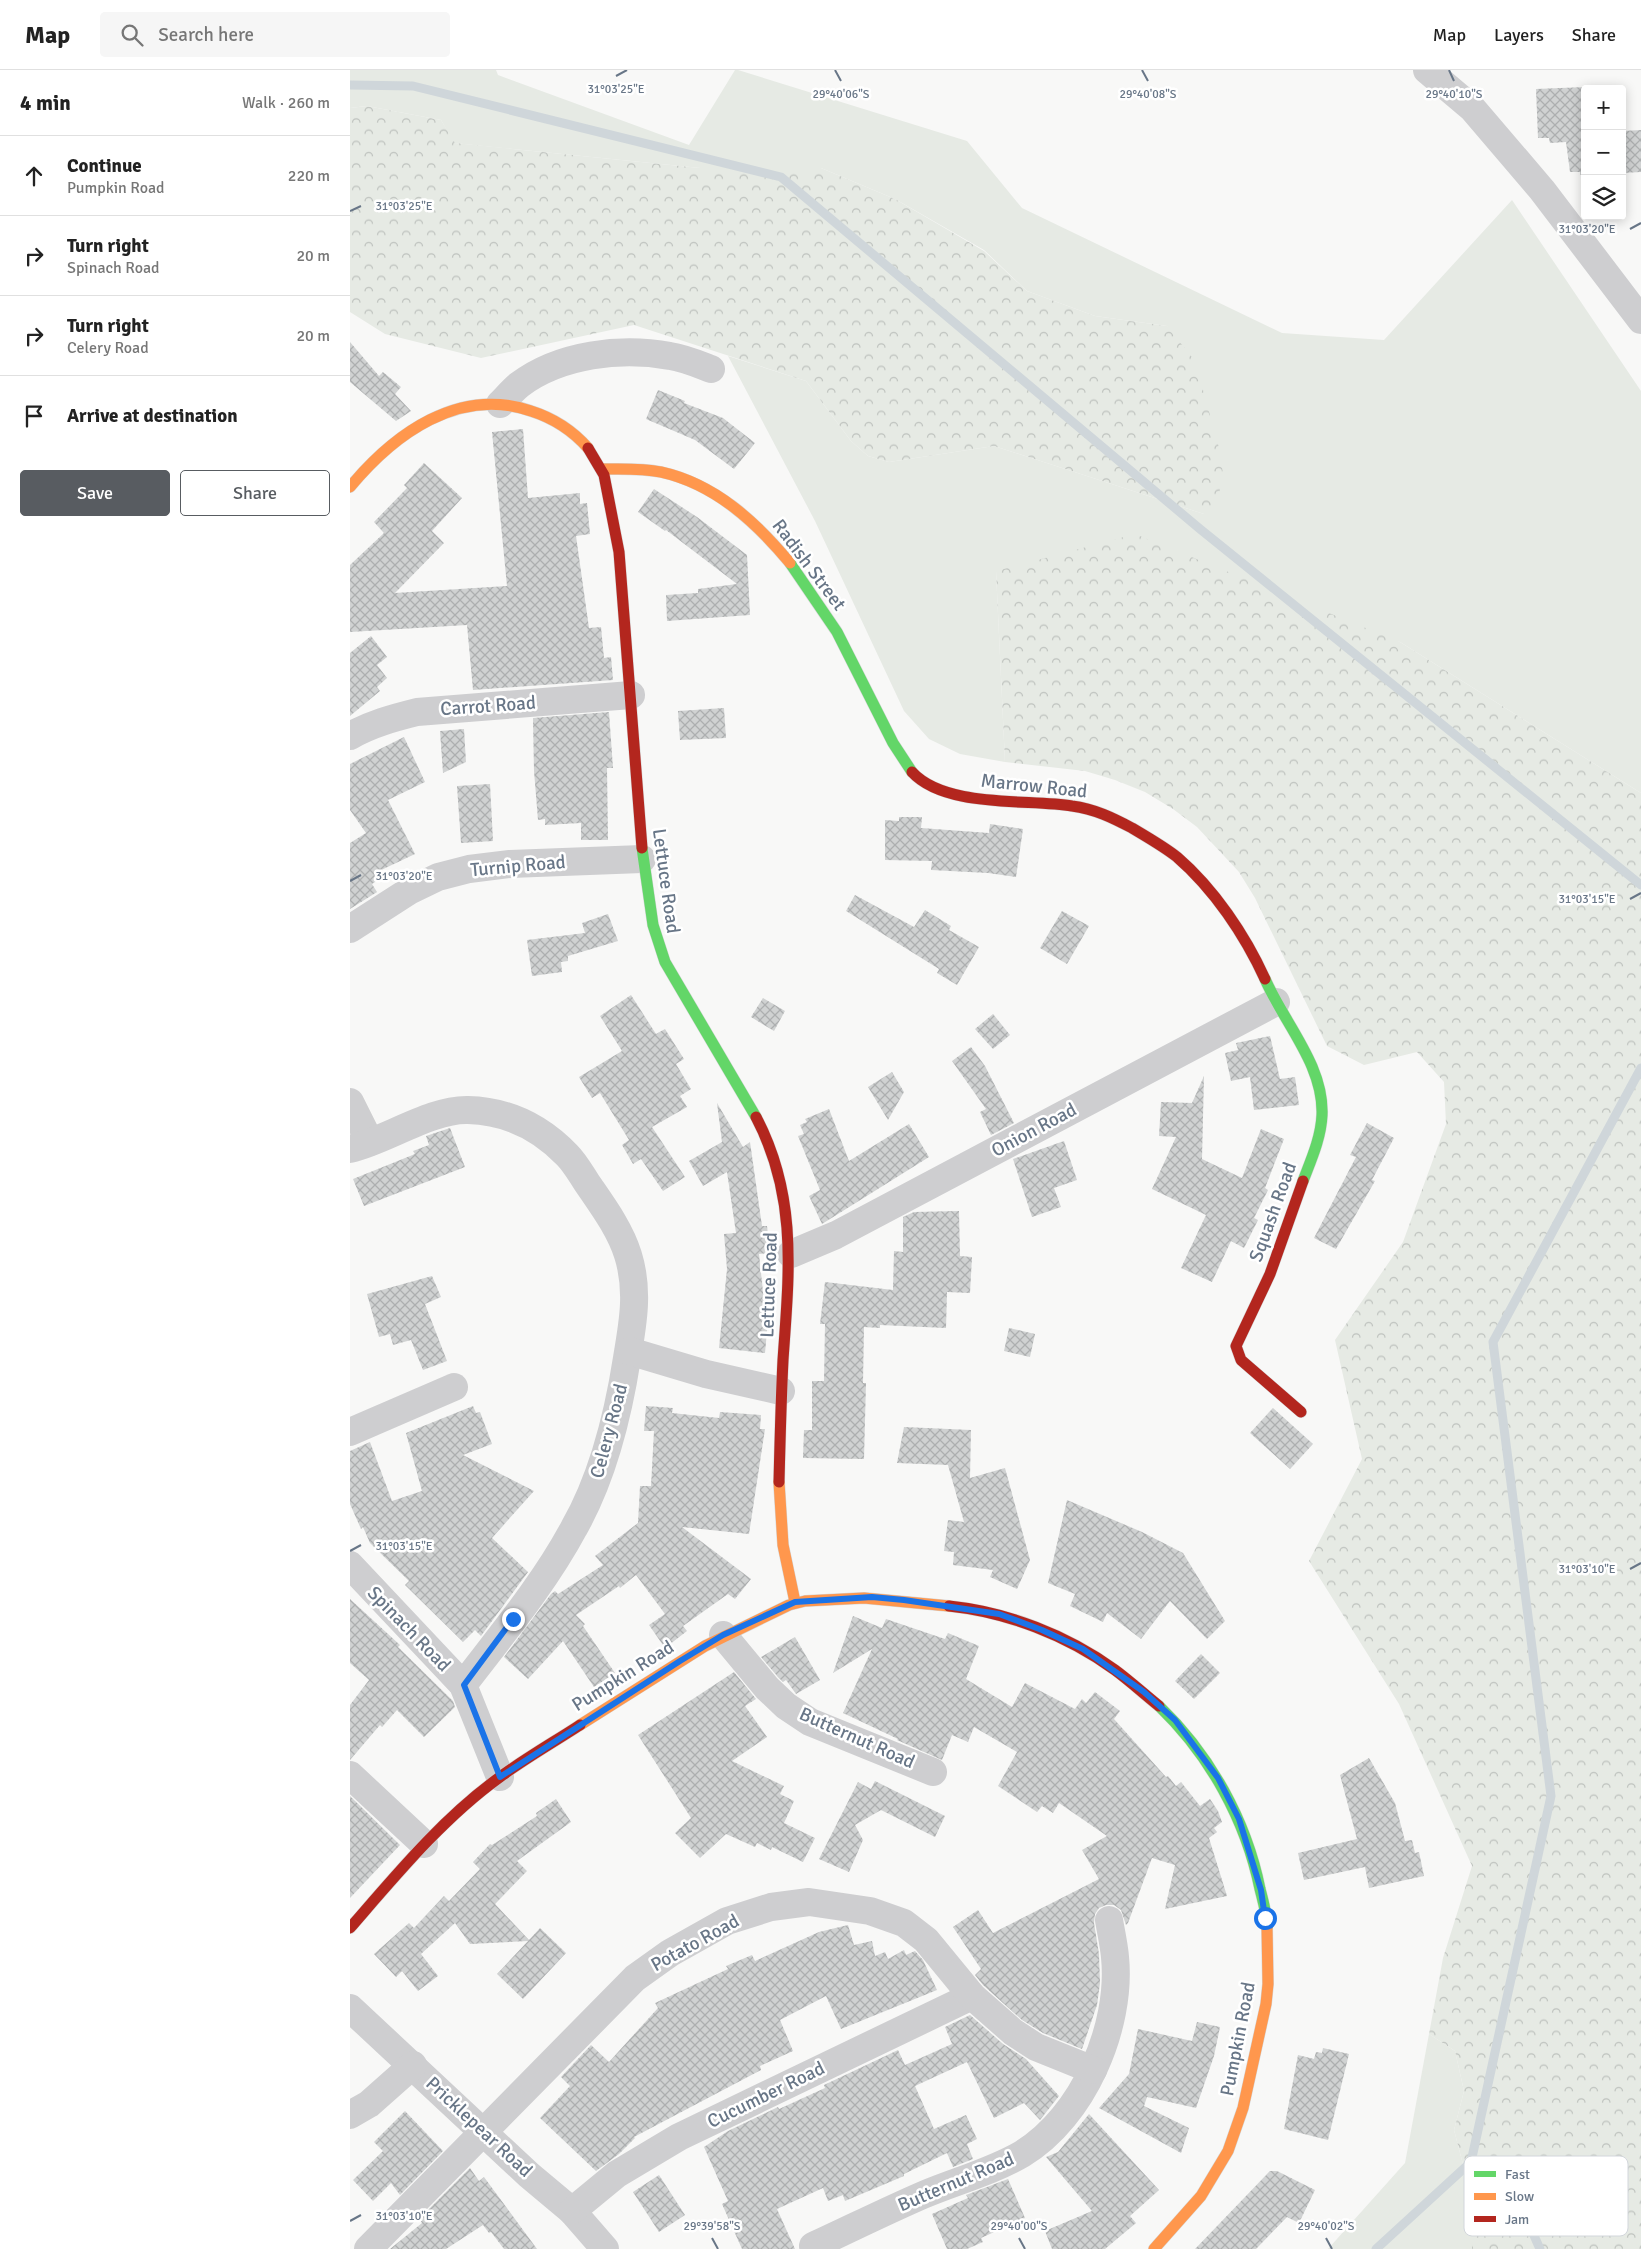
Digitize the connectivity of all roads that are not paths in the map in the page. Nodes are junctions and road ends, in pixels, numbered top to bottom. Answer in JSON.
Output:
{"nodes":[{"id":1,"x":1427,"y":70,"type":"edge"},
{"id":2,"x":1641,"y":320,"type":"edge"},
{"id":3,"x":711,"y":369,"type":"dead end"},
{"id":4,"x":500,"y":404,"type":"junction"},
{"id":5,"x":603,"y":469,"type":"junction"},
{"id":6,"x":350,"y":487,"type":"edge"},
{"id":7,"x":631,"y":695,"type":"junction"},
{"id":8,"x":350,"y":736,"type":"edge"},
{"id":9,"x":914,"y":774,"type":"joint"},
{"id":10,"x":642,"y":859,"type":"junction"},
{"id":11,"x":350,"y":929,"type":"edge"},
{"id":12,"x":1276,"y":1002,"type":"junction"},
{"id":13,"x":350,"y":1102,"type":"edge"},
{"id":14,"x":360,"y":1145,"type":"edge"},
{"id":15,"x":791,"y":1254,"type":"junction"},
{"id":16,"x":628,"y":1351,"type":"junction"},
{"id":17,"x":454,"y":1387,"type":"dead end"},
{"id":18,"x":781,"y":1391,"type":"junction"},
{"id":19,"x":1301,"y":1412,"type":"dead end"},
{"id":20,"x":350,"y":1432,"type":"edge"},
{"id":21,"x":350,"y":1565,"type":"edge"},
{"id":22,"x":795,"y":1602,"type":"junction"},
{"id":23,"x":723,"y":1635,"type":"junction"},
{"id":24,"x":464,"y":1685,"type":"junction"},
{"id":25,"x":932,"y":1772,"type":"dead end"},
{"id":26,"x":350,"y":1775,"type":"edge"},
{"id":27,"x":500,"y":1777,"type":"junction"},
{"id":28,"x":424,"y":1844,"type":"junction"},
{"id":29,"x":1108,"y":1920,"type":"dead end"},
{"id":30,"x":350,"y":1928,"type":"edge"},
{"id":31,"x":972,"y":1996,"type":"junction"},
{"id":32,"x":350,"y":2008,"type":"edge"},
{"id":33,"x":413,"y":2065,"type":"junction"},
{"id":34,"x":1094,"y":2070,"type":"junction"},
{"id":35,"x":350,"y":2115,"type":"edge"},
{"id":36,"x":483,"y":2132,"type":"junction"},
{"id":37,"x":572,"y":2211,"type":"junction"},
{"id":38,"x":813,"y":2246,"type":"dead end"},
{"id":39,"x":368,"y":2249,"type":"edge"},
{"id":40,"x":605,"y":2249,"type":"edge"},
{"id":41,"x":1154,"y":2249,"type":"edge"}],
"edges":[{"from":1,"to":2,"type":"street"},
{"from":3,"to":4,"type":"street"},
{"from":4,"to":5,"type":"street","name":"Lettuce Road"},
{"from":4,"to":6,"type":"street","name":"Lettuce Road"},
{"from":5,"to":7,"type":"street","name":"Lettuce Road"},
{"from":5,"to":9,"type":"street","name":"Radish Street"},
{"from":7,"to":8,"type":"street","name":"Carrot Road"},
{"from":7,"to":10,"type":"street","name":"Lettuce Road"},
{"from":9,"to":12,"type":"street","name":"Marrow Road"},
{"from":10,"to":11,"type":"street","name":"Turnip Road"},
{"from":10,"to":15,"type":"street","name":"Lettuce Road"},
{"from":12,"to":15,"type":"street","name":"Onion Road"},
{"from":12,"to":19,"type":"street","name":"Squash Road"},
{"from":13,"to":14,"type":"street"},
{"from":14,"to":16,"type":"street","name":"Celery Road"},
{"from":15,"to":18,"type":"street","name":"Lettuce Road"},
{"from":16,"to":18,"type":"street"},
{"from":16,"to":24,"type":"street","name":"Celery Road"},
{"from":17,"to":20,"type":"street"},
{"from":18,"to":22,"type":"street","name":"Lettuce Road"},
{"from":21,"to":24,"type":"street","name":"Spinach Road"},
{"from":22,"to":23,"type":"street","name":"Pumpkin Road"},
{"from":22,"to":41,"type":"street","name":"Pumpkin Road"},
{"from":23,"to":25,"type":"street","name":"Butternut Road"},
{"from":23,"to":27,"type":"street","name":"Pumpkin Road"},
{"from":24,"to":27,"type":"street","name":"Spinach Road"},
{"from":26,"to":28,"type":"street"},
{"from":27,"to":28,"type":"street","name":"Pumpkin Road"},
{"from":28,"to":30,"type":"street","name":"Pumpkin Road"},
{"from":29,"to":34,"type":"street","name":"Butternut Road"},
{"from":31,"to":34,"type":"street","name":"Potato Road"},
{"from":31,"to":36,"type":"street","name":"Potato Road"},
{"from":31,"to":37,"type":"street","name":"Cucumber Road"},
{"from":32,"to":33,"type":"street","name":"Pricklepear Road"},
{"from":33,"to":35,"type":"street"},
{"from":33,"to":36,"type":"street","name":"Pricklepear Road"},
{"from":34,"to":38,"type":"street","name":"Butternut Road"},
{"from":36,"to":37,"type":"street","name":"Pricklepear Road"},
{"from":36,"to":39,"type":"street","name":"Potato Road"},
{"from":37,"to":40,"type":"street","name":"Pricklepear Road"}]}
